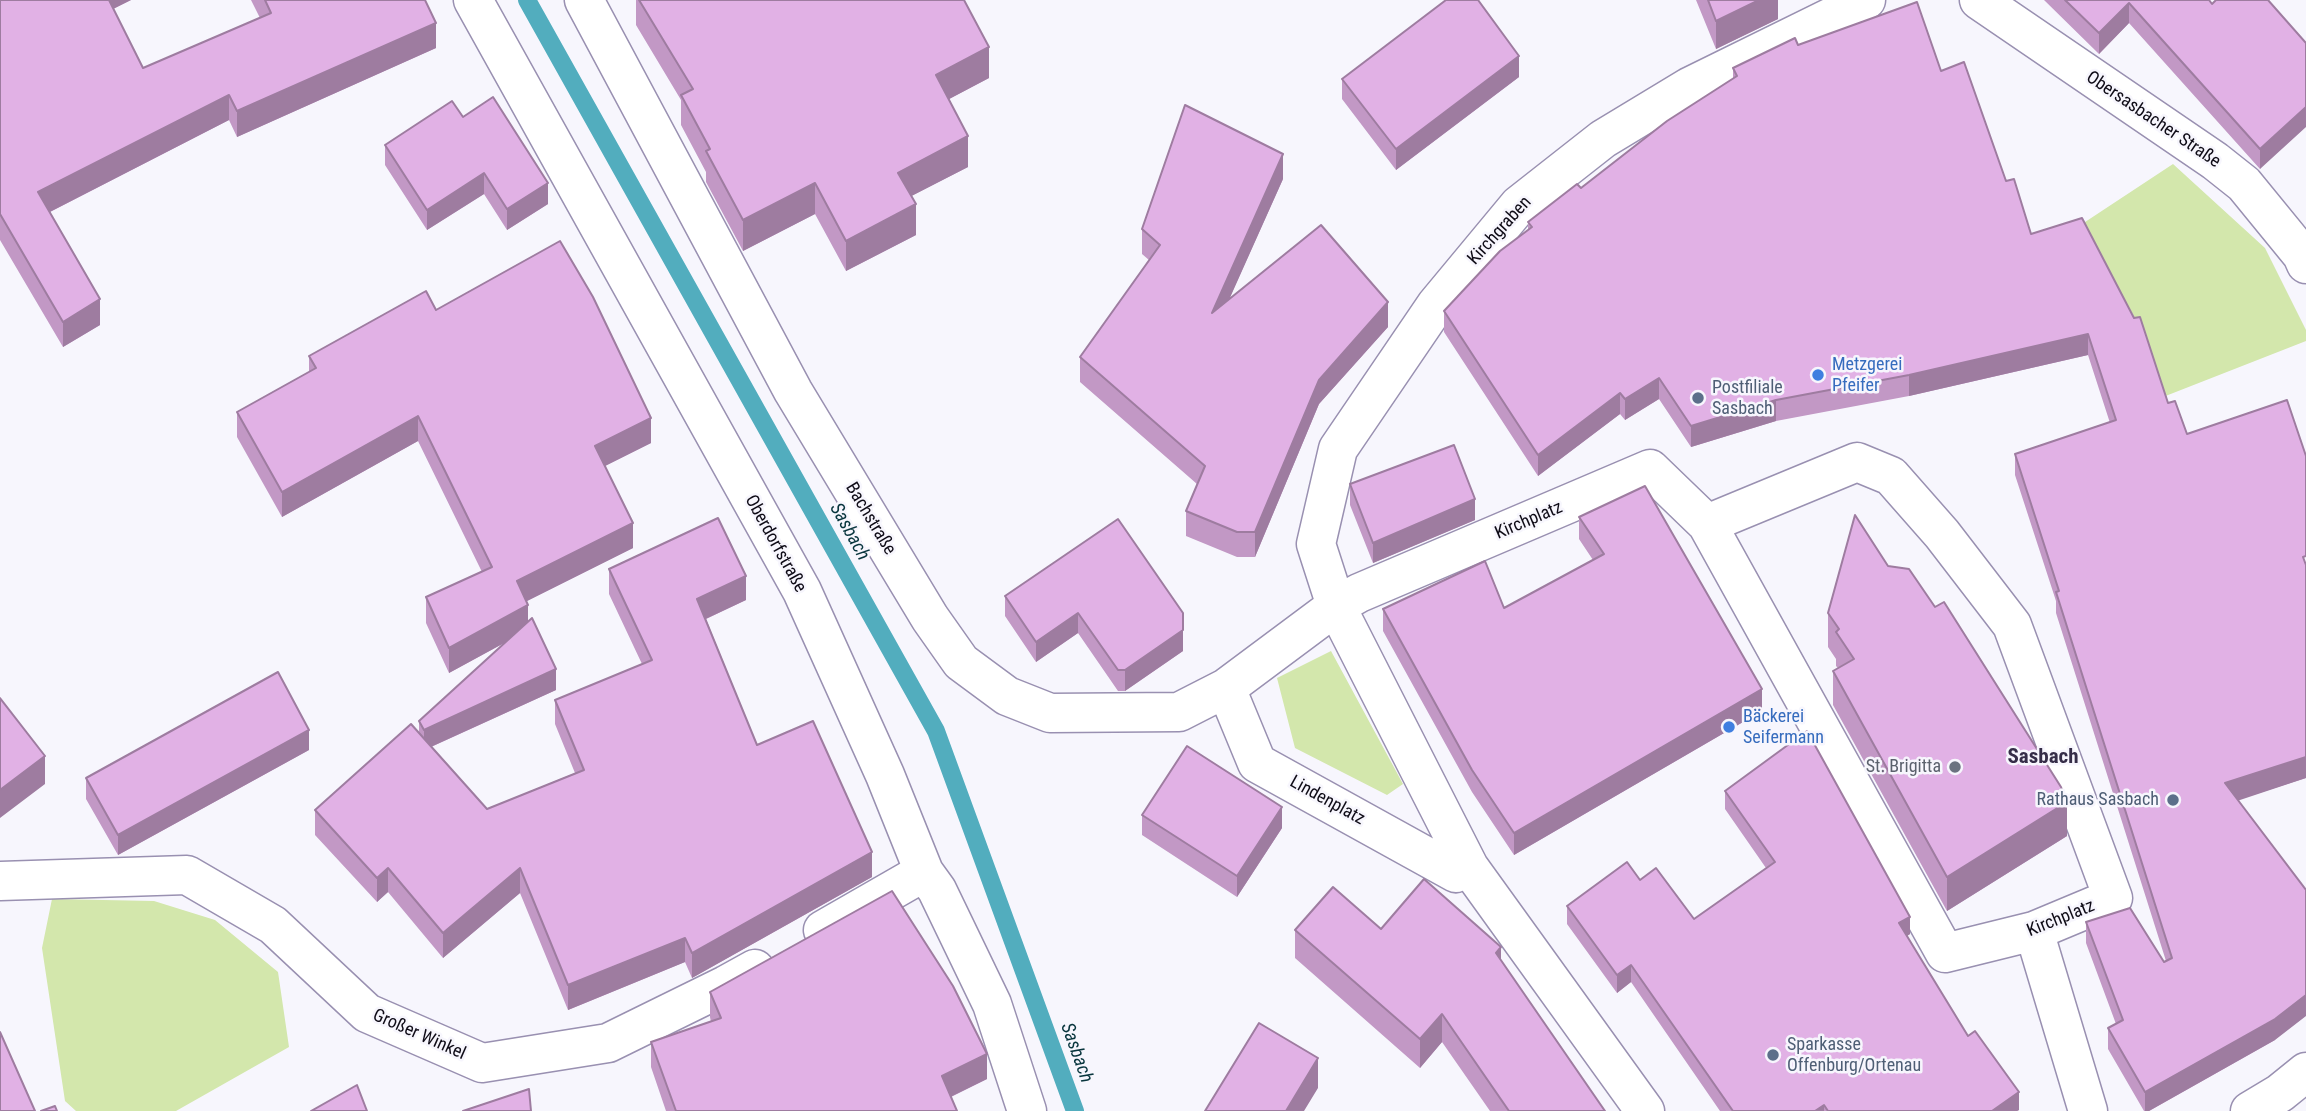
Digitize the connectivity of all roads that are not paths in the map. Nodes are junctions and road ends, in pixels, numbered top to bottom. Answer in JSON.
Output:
{"nodes":[{"id":1,"x":473,"y":0,"type":"edge"},
{"id":2,"x":584,"y":0,"type":"edge"},
{"id":3,"x":1866,"y":0,"type":"edge"},
{"id":4,"x":1979,"y":0,"type":"edge"},
{"id":5,"x":2305,"y":257,"type":"edge"},
{"id":6,"x":1707,"y":524,"type":"junction"},
{"id":7,"x":1336,"y":606,"type":"junction"},
{"id":8,"x":1226,"y":688,"type":"junction"},
{"id":9,"x":1469,"y":867,"type":"junction"},
{"id":10,"x":924,"y":872,"type":"junction"},
{"id":11,"x":0,"y":881,"type":"edge"},
{"id":12,"x":2034,"y":931,"type":"junction"},
{"id":13,"x":2306,"y":1072,"type":"edge"},
{"id":14,"x":1027,"y":1111,"type":"edge"},
{"id":15,"x":1645,"y":1111,"type":"edge"},
{"id":16,"x":2088,"y":1111,"type":"edge"},
{"id":17,"x":2250,"y":1111,"type":"edge"}],
"edges":[{"from":1,"to":10,"type":"street","name":"Oberdorfstraße"},
{"from":2,"to":8,"type":"street","name":"Bachstraße"},
{"from":3,"to":7,"type":"street","name":"Kirchgraben"},
{"from":4,"to":5,"type":"street","name":"Obersasbacher Straße"},
{"from":6,"to":7,"type":"street","name":"Kirchplatz"},
{"from":6,"to":12,"type":"street","name":"Kirchplatz"},
{"from":6,"to":12,"type":"street","name":"Kirchplatz"},
{"from":7,"to":8,"type":"street","name":"Bachstraße"},
{"from":7,"to":9,"type":"street"},
{"from":8,"to":9,"type":"street","name":"Lindenplatz"},
{"from":9,"to":15,"type":"street"},
{"from":10,"to":11,"type":"street","name":"Großer Winkel"},
{"from":10,"to":14,"type":"street","name":"Oberdorfstraße"},
{"from":12,"to":16,"type":"street"},
{"from":13,"to":17,"type":"street"}]}
